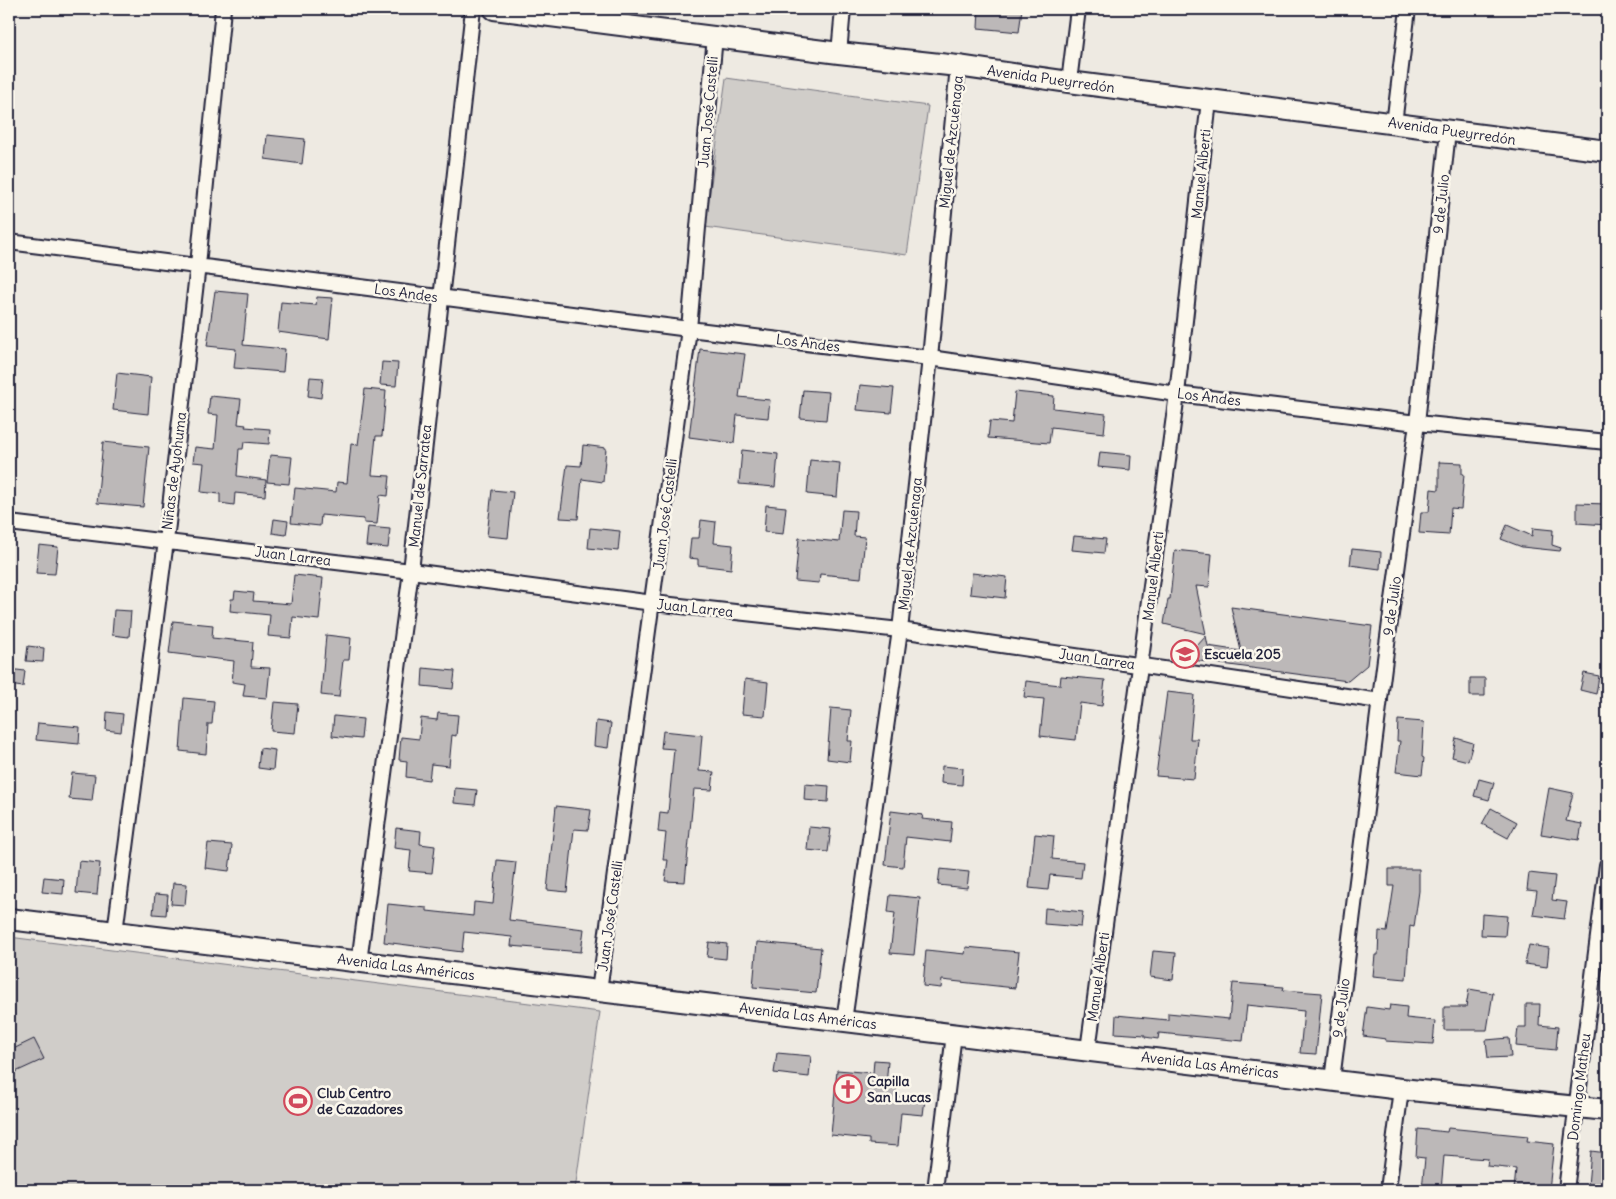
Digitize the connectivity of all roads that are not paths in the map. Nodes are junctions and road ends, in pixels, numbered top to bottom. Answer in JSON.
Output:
{"nodes":[{"id":1,"x":223,"y":9,"type":"edge"},
{"id":2,"x":473,"y":9,"type":"edge"},
{"id":3,"x":494,"y":9,"type":"edge"},
{"id":4,"x":844,"y":9,"type":"edge"},
{"id":5,"x":1078,"y":9,"type":"edge"},
{"id":6,"x":1408,"y":9,"type":"edge"},
{"id":7,"x":567,"y":13,"type":"edge"},
{"id":8,"x":715,"y":36,"type":"junction"},
{"id":9,"x":839,"y":53,"type":"junction"},
{"id":10,"x":958,"y":66,"type":"junction"},
{"id":11,"x":1068,"y":82,"type":"junction"},
{"id":12,"x":1209,"y":100,"type":"junction"},
{"id":13,"x":1394,"y":124,"type":"junction"},
{"id":14,"x":1448,"y":131,"type":"junction"},
{"id":15,"x":1607,"y":151,"type":"edge"},
{"id":16,"x":9,"y":242,"type":"edge"},
{"id":17,"x":198,"y":265,"type":"junction"},
{"id":18,"x":440,"y":297,"type":"junction"},
{"id":19,"x":689,"y":329,"type":"junction"},
{"id":20,"x":930,"y":358,"type":"junction"},
{"id":21,"x":1176,"y":394,"type":"junction"},
{"id":22,"x":1417,"y":423,"type":"junction"},
{"id":23,"x":1607,"y":442,"type":"edge"},
{"id":24,"x":9,"y":523,"type":"edge"},
{"id":25,"x":166,"y":541,"type":"junction"},
{"id":26,"x":411,"y":570,"type":"junction"},
{"id":27,"x":653,"y":603,"type":"junction"},
{"id":28,"x":900,"y":630,"type":"junction"},
{"id":29,"x":1141,"y":666,"type":"junction"},
{"id":30,"x":1380,"y":701,"type":"junction"},
{"id":31,"x":1607,"y":865,"type":"edge"},
{"id":32,"x":9,"y":919,"type":"edge"},
{"id":33,"x":115,"y":932,"type":"junction"},
{"id":34,"x":359,"y":962,"type":"junction"},
{"id":35,"x":600,"y":991,"type":"junction"},
{"id":36,"x":844,"y":1021,"type":"junction"},
{"id":37,"x":954,"y":1034,"type":"junction"},
{"id":38,"x":1088,"y":1050,"type":"junction"},
{"id":39,"x":1332,"y":1080,"type":"junction"},
{"id":40,"x":1401,"y":1089,"type":"junction"},
{"id":41,"x":1577,"y":1106,"type":"junction"},
{"id":42,"x":1607,"y":1110,"type":"edge"},
{"id":43,"x":935,"y":1190,"type":"edge"},
{"id":44,"x":1388,"y":1190,"type":"edge"},
{"id":45,"x":1566,"y":1190,"type":"edge"}],
"edges":[{"from":1,"to":17,"type":"street","name":"Niñas de Ayohuma"},
{"from":2,"to":18,"type":"street","name":"Manuel de Sarratea"},
{"from":3,"to":7,"type":"main road","name":"Avenida Pueyrredón"},
{"from":4,"to":9,"type":"street"},
{"from":5,"to":11,"type":"street"},
{"from":6,"to":13,"type":"street"},
{"from":7,"to":8,"type":"main road","name":"Avenida Pueyrredón"},
{"from":8,"to":9,"type":"main road","name":"Avenida Pueyrredón"},
{"from":8,"to":19,"type":"street","name":"Juan José Castelli"},
{"from":9,"to":10,"type":"main road","name":"Avenida Pueyrredón"},
{"from":10,"to":11,"type":"main road","name":"Avenida Pueyrredón"},
{"from":10,"to":20,"type":"street","name":"Miguel de Azcuénaga"},
{"from":11,"to":12,"type":"main road","name":"Avenida Pueyrredón"},
{"from":12,"to":13,"type":"main road","name":"Avenida Pueyrredón"},
{"from":12,"to":21,"type":"street","name":"Manuel Alberti"},
{"from":13,"to":14,"type":"main road","name":"Avenida Pueyrredón"},
{"from":14,"to":15,"type":"main road","name":"Avenida Pueyrredón"},
{"from":14,"to":22,"type":"street","name":"9 de Julio"},
{"from":16,"to":17,"type":"street","name":"Los Andes"},
{"from":17,"to":18,"type":"street","name":"Los Andes"},
{"from":17,"to":25,"type":"street","name":"Niñas de Ayohuma"},
{"from":18,"to":19,"type":"street","name":"Los Andes"},
{"from":18,"to":26,"type":"street","name":"Manuel de Sarratea"},
{"from":19,"to":20,"type":"street","name":"Los Andes"},
{"from":19,"to":27,"type":"street","name":"Juan José Castelli"},
{"from":20,"to":21,"type":"street","name":"Los Andes"},
{"from":20,"to":28,"type":"street","name":"Miguel de Azcuénaga"},
{"from":21,"to":22,"type":"street","name":"Los Andes"},
{"from":21,"to":29,"type":"street","name":"Manuel Alberti"},
{"from":22,"to":23,"type":"street","name":"Los Andes"},
{"from":22,"to":30,"type":"street","name":"9 de Julio"},
{"from":24,"to":25,"type":"street","name":"Juan Larrea"},
{"from":25,"to":26,"type":"street","name":"Juan Larrea"},
{"from":25,"to":33,"type":"street","name":"Niñas de Ayohuma"},
{"from":26,"to":27,"type":"street","name":"Juan Larrea"},
{"from":26,"to":34,"type":"street","name":"Manuel de Sarratea"},
{"from":27,"to":28,"type":"street","name":"Juan Larrea"},
{"from":27,"to":35,"type":"street","name":"Juan José Castelli"},
{"from":28,"to":29,"type":"street","name":"Juan Larrea"},
{"from":28,"to":36,"type":"street","name":"Miguel de Azcuénaga"},
{"from":29,"to":30,"type":"street","name":"Juan Larrea"},
{"from":29,"to":38,"type":"street","name":"Manuel Alberti"},
{"from":30,"to":39,"type":"street","name":"9 de Julio"},
{"from":31,"to":41,"type":"street","name":"Domingo Matheu"},
{"from":32,"to":33,"type":"main road","name":"Avenida Las Américas"},
{"from":33,"to":34,"type":"main road","name":"Avenida Las Américas"},
{"from":34,"to":35,"type":"main road","name":"Avenida Las Américas"},
{"from":35,"to":36,"type":"main road","name":"Avenida Las Américas"},
{"from":36,"to":37,"type":"main road","name":"Avenida Las Américas"},
{"from":37,"to":38,"type":"main road","name":"Avenida Las Américas"},
{"from":37,"to":43,"type":"street"},
{"from":38,"to":39,"type":"main road","name":"Avenida Las Américas"},
{"from":39,"to":40,"type":"main road","name":"Avenida Las Américas"},
{"from":40,"to":41,"type":"main road","name":"Avenida Las Américas"},
{"from":40,"to":44,"type":"street"},
{"from":41,"to":42,"type":"main road","name":"Avenida Las Américas"},
{"from":41,"to":45,"type":"street","name":"Domingo Matheu"}]}
